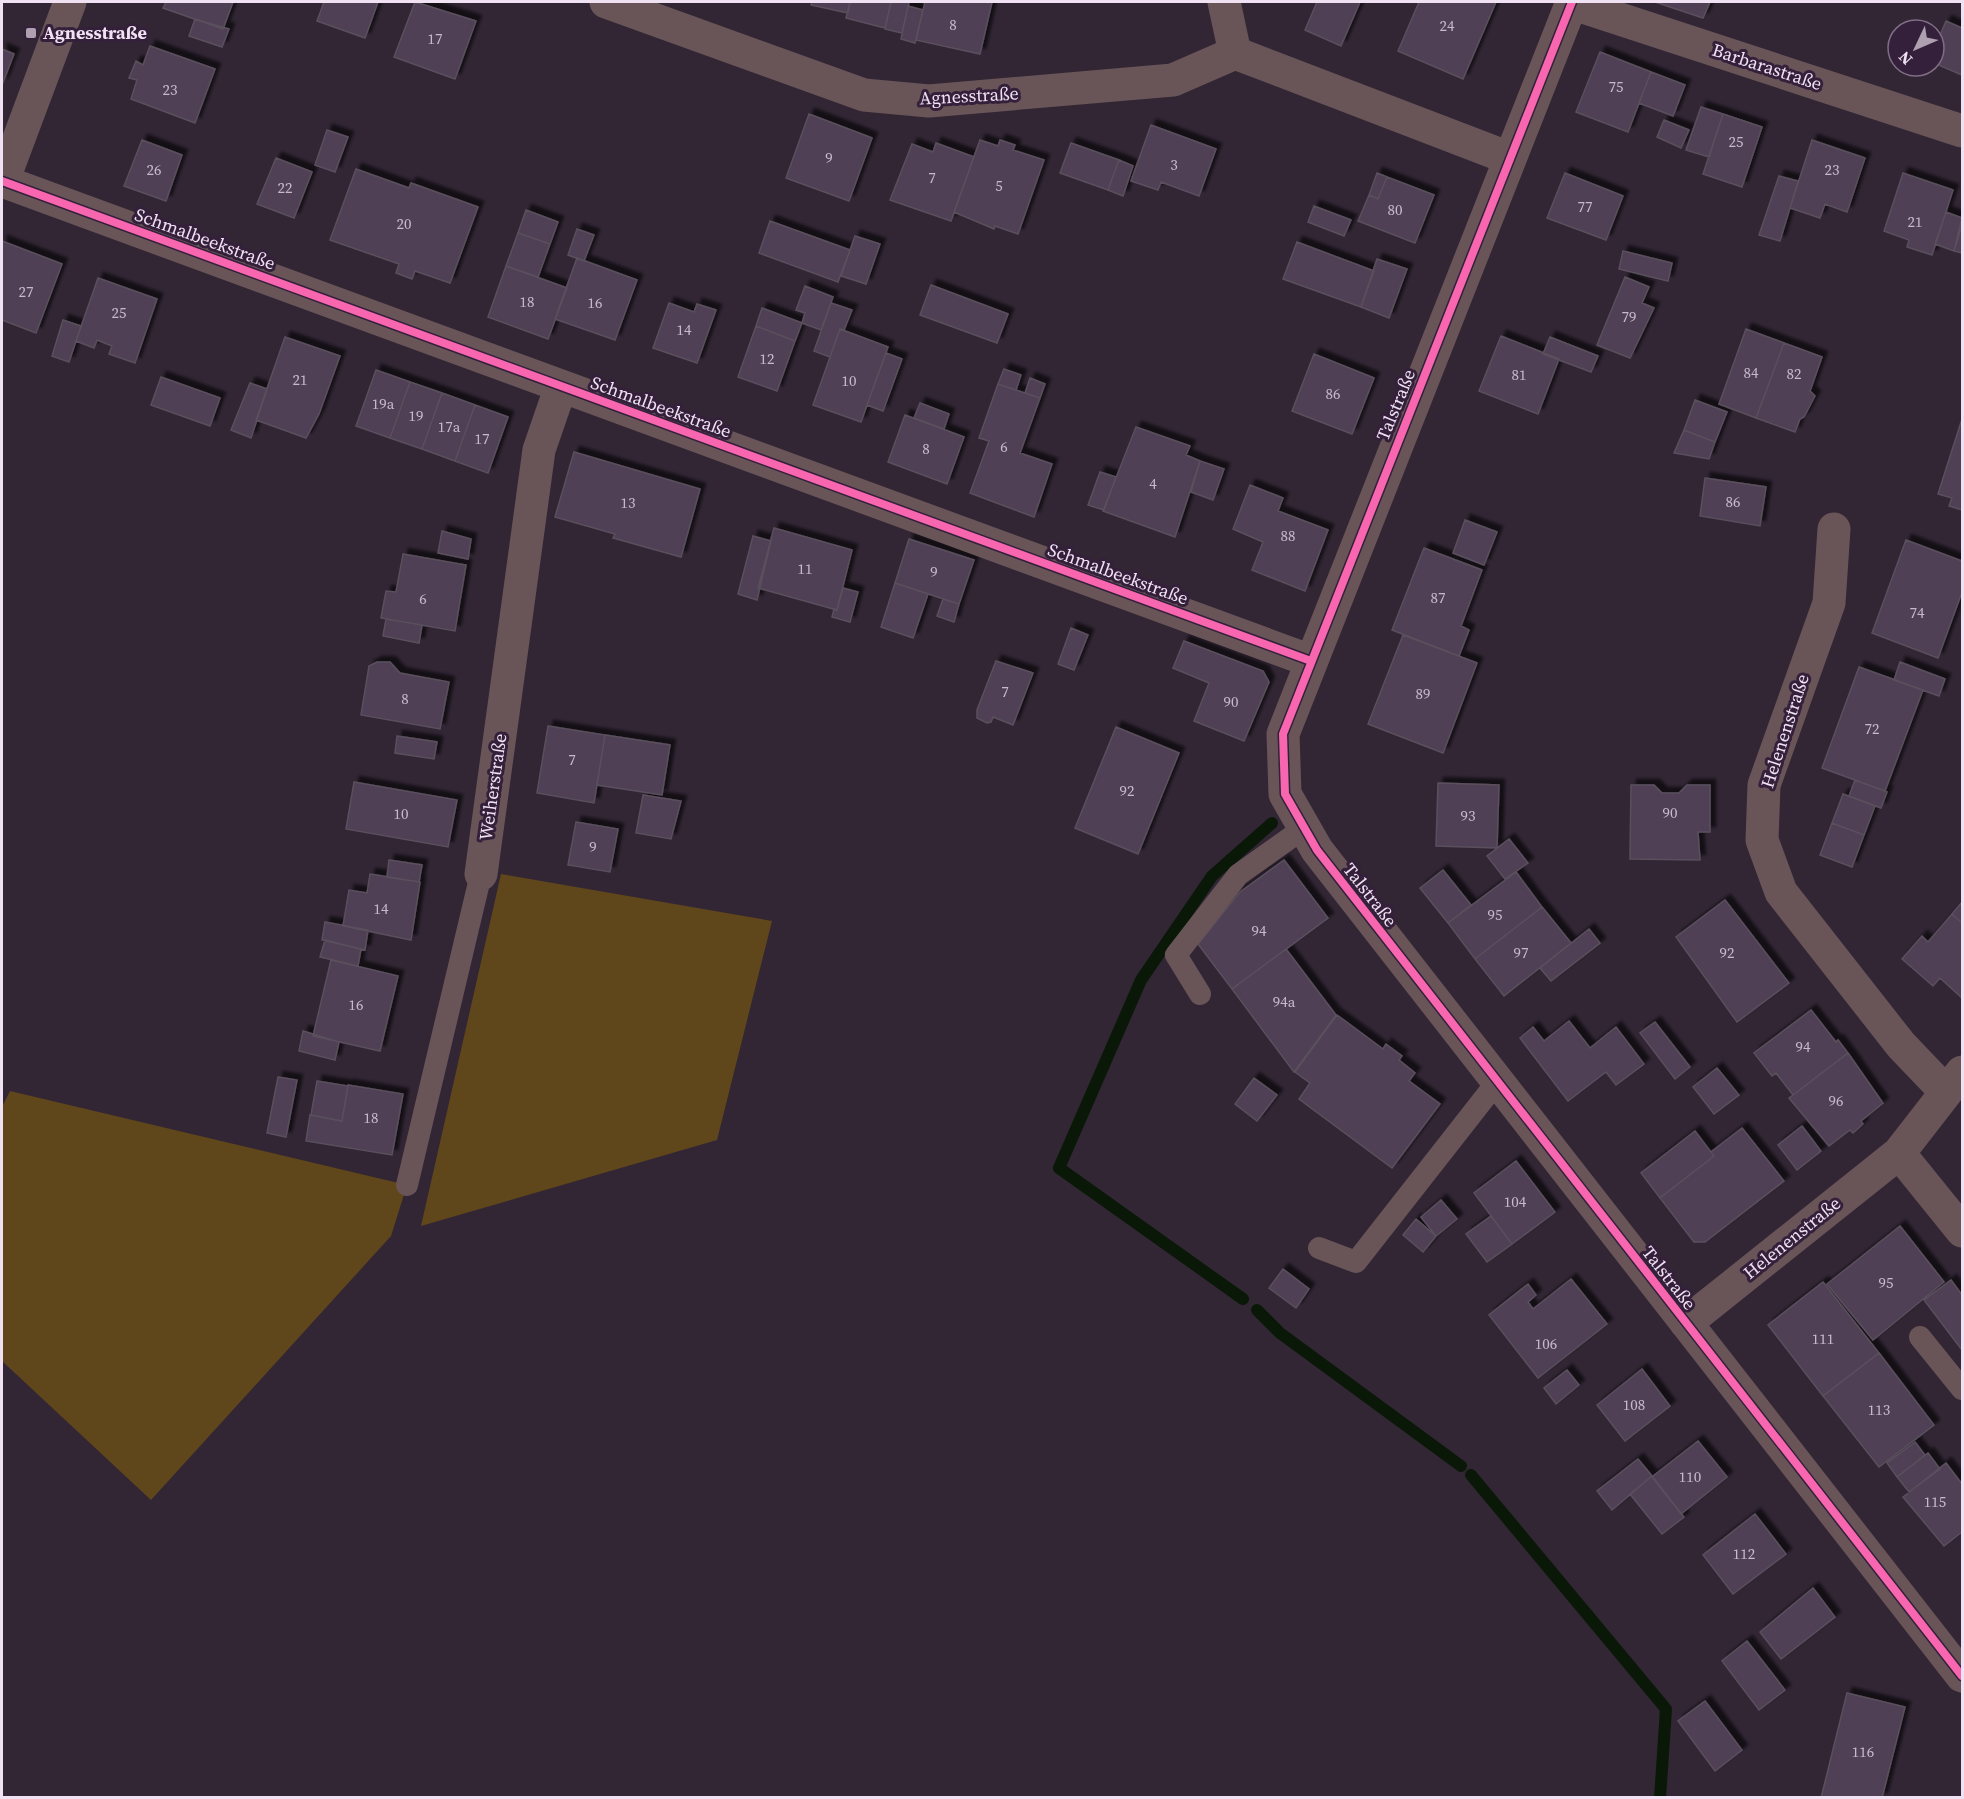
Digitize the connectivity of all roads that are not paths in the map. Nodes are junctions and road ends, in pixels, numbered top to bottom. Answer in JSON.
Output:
{"nodes":[{"id":1,"x":70,"y":2,"type":"edge"},
{"id":2,"x":606,"y":2,"type":"edge"},
{"id":3,"x":1224,"y":2,"type":"edge"},
{"id":4,"x":1571,"y":2,"type":"edge"},
{"id":5,"x":1235,"y":53,"type":"junction"},
{"id":6,"x":1962,"y":131,"type":"edge"},
{"id":7,"x":1509,"y":159,"type":"junction"},
{"id":8,"x":2,"y":181,"type":"edge"},
{"id":9,"x":561,"y":386,"type":"junction"},
{"id":10,"x":1834,"y":529,"type":"dead end"},
{"id":11,"x":1311,"y":661,"type":"junction"},
{"id":12,"x":1304,"y":828,"type":"junction"},
{"id":13,"x":481,"y":874,"type":"joint"},
{"id":14,"x":1200,"y":994,"type":"dead end"},
{"id":15,"x":1954,"y":1081,"type":"edge"},
{"id":16,"x":1497,"y":1082,"type":"junction"},
{"id":17,"x":1899,"y":1153,"type":"junction"},
{"id":18,"x":406,"y":1185,"type":"dead end"},
{"id":19,"x":1962,"y":1231,"type":"edge"},
{"id":20,"x":1319,"y":1248,"type":"dead end"},
{"id":21,"x":1686,"y":1323,"type":"junction"},
{"id":22,"x":1920,"y":1337,"type":"dead end"},
{"id":23,"x":1962,"y":1389,"type":"edge"},
{"id":24,"x":1962,"y":1676,"type":"edge"}],
"edges":[{"from":1,"to":8,"type":"street"},
{"from":2,"to":5,"type":"street","name":"Agnesstraße"},
{"from":3,"to":5,"type":"street"},
{"from":4,"to":6,"type":"street","name":"Barbarastraße"},
{"from":4,"to":7,"type":"street","name":"Talstraße"},
{"from":5,"to":7,"type":"street"},
{"from":7,"to":11,"type":"street","name":"Talstraße"},
{"from":8,"to":9,"type":"street","name":"Schmalbeekstraße"},
{"from":9,"to":11,"type":"street","name":"Schmalbeekstraße"},
{"from":9,"to":13,"type":"street","name":"Weiherstraße"},
{"from":10,"to":15,"type":"street","name":"Helenenstraße"},
{"from":11,"to":12,"type":"street","name":"Talstraße"},
{"from":12,"to":14,"type":"lane"},
{"from":12,"to":16,"type":"street","name":"Talstraße"},
{"from":13,"to":18,"type":"lane","name":"Weiherstraße"},
{"from":15,"to":17,"type":"street","name":"Helenenstraße"},
{"from":16,"to":20,"type":"lane"},
{"from":16,"to":21,"type":"street","name":"Talstraße"},
{"from":17,"to":19,"type":"street"},
{"from":17,"to":21,"type":"street","name":"Helenenstraße"},
{"from":21,"to":24,"type":"street","name":"Talstraße"},
{"from":22,"to":23,"type":"lane"}]}
